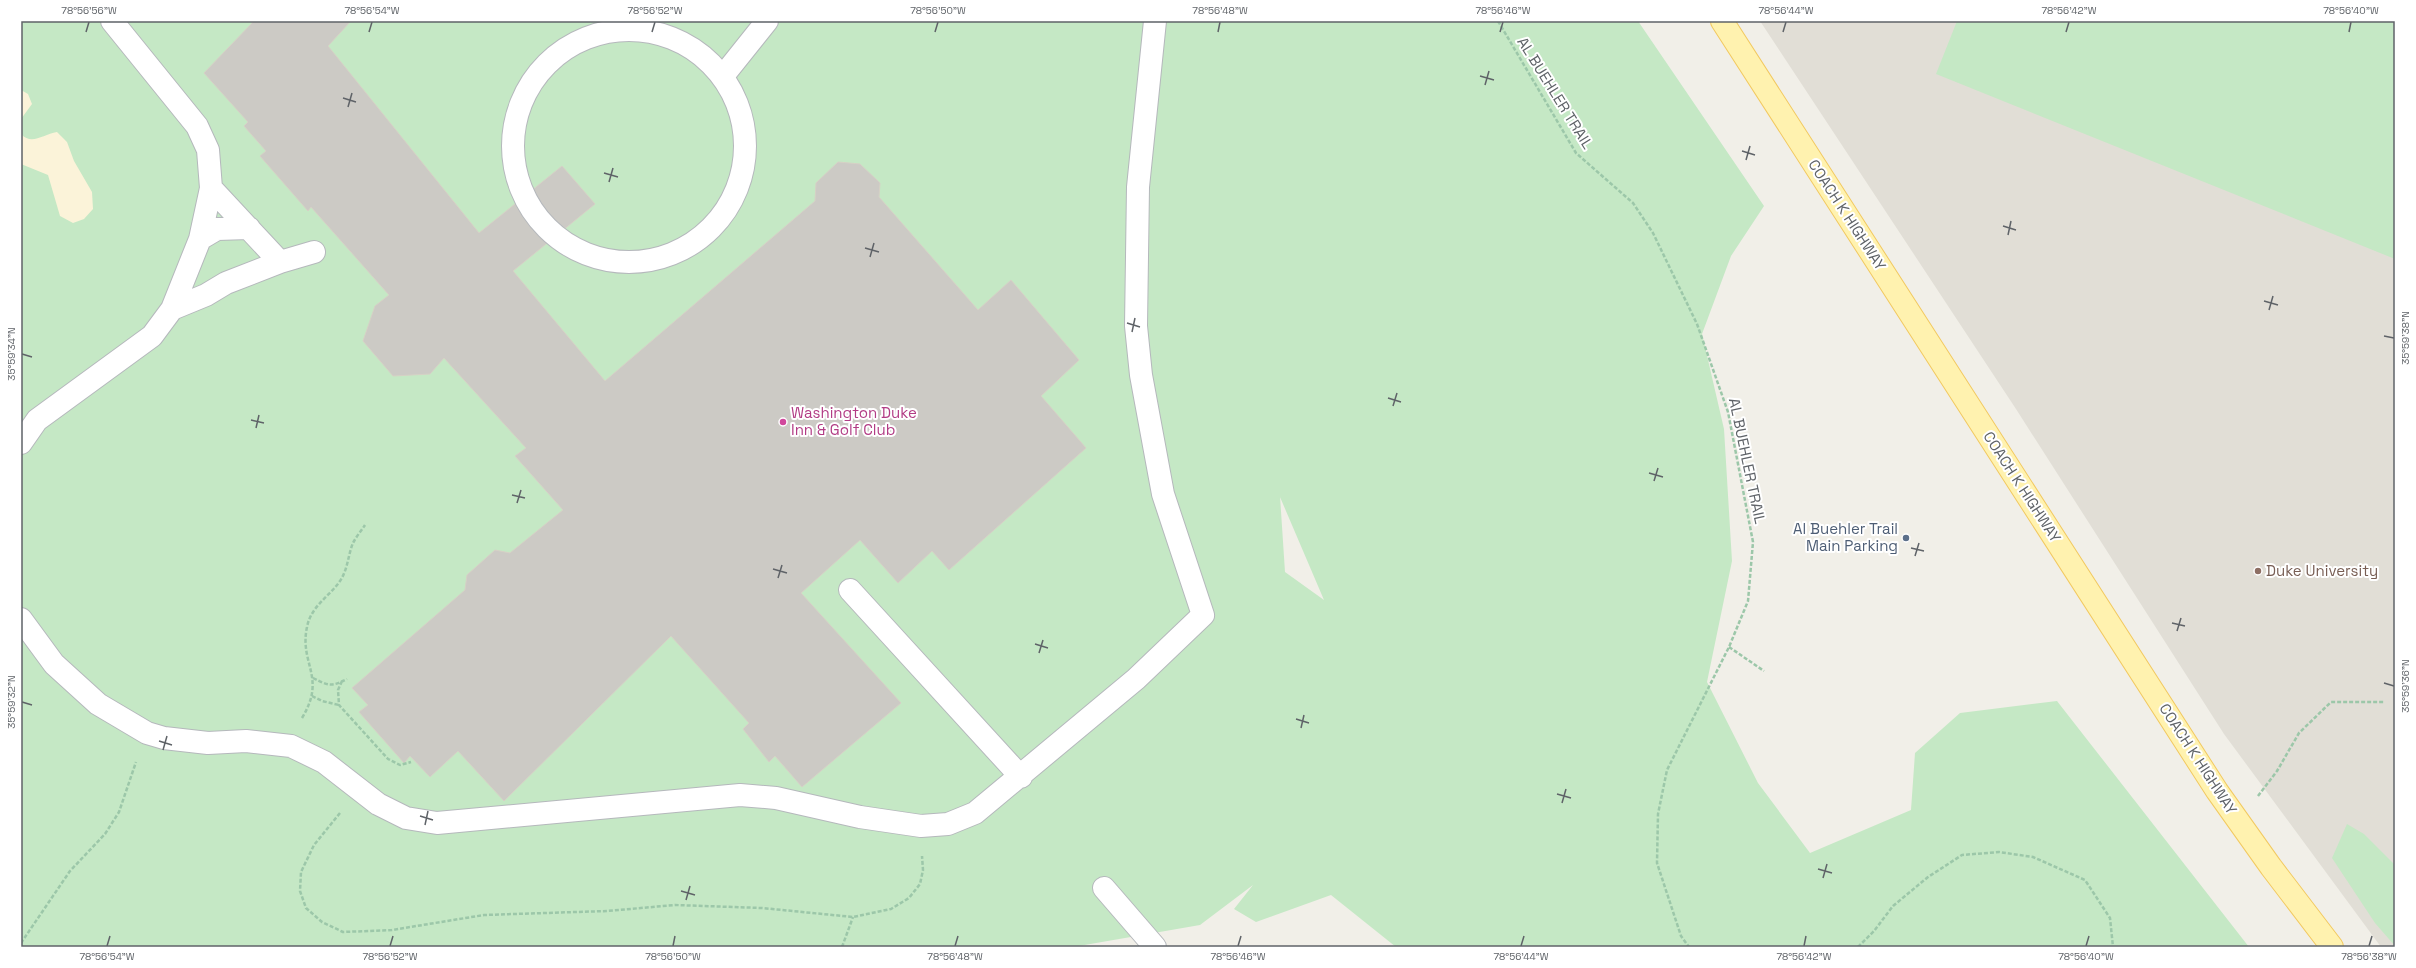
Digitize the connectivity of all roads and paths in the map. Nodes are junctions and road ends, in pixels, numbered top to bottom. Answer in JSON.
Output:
{"nodes":[{"id":1,"x":112,"y":21,"type":"edge"},
{"id":2,"x":767,"y":21,"type":"edge"},
{"id":3,"x":1155,"y":21,"type":"edge"},
{"id":4,"x":1498,"y":21,"type":"edge"},
{"id":5,"x":1722,"y":21,"type":"edge"},
{"id":6,"x":723,"y":76,"type":"junction"},
{"id":7,"x":211,"y":188,"type":"junction"},
{"id":8,"x":249,"y":228,"type":"junction"},
{"id":9,"x":200,"y":239,"type":"junction"},
{"id":10,"x":314,"y":252,"type":"dead end"},
{"id":11,"x":280,"y":262,"type":"junction"},
{"id":12,"x":172,"y":309,"type":"junction"},
{"id":13,"x":21,"y":443,"type":"edge"},
{"id":14,"x":365,"y":526,"type":"dead end"},
{"id":15,"x":850,"y":590,"type":"dead end"},
{"id":16,"x":21,"y":620,"type":"edge"},
{"id":17,"x":1729,"y":647,"type":"junction"},
{"id":18,"x":1764,"y":671,"type":"dead end"},
{"id":19,"x":313,"y":678,"type":"junction"},
{"id":20,"x":347,"y":679,"type":"dead end"},
{"id":21,"x":342,"y":681,"type":"junction"},
{"id":22,"x":312,"y":696,"type":"junction"},
{"id":23,"x":2384,"y":702,"type":"dead end"},
{"id":24,"x":339,"y":705,"type":"junction"},
{"id":25,"x":147,"y":733,"type":"junction"},
{"id":26,"x":280,"y":745,"type":"junction"},
{"id":27,"x":411,"y":762,"type":"dead end"},
{"id":28,"x":1020,"y":777,"type":"junction"},
{"id":29,"x":359,"y":789,"type":"junction"},
{"id":30,"x":2239,"y":822,"type":"junction"},
{"id":31,"x":921,"y":826,"type":"junction"},
{"id":32,"x":1104,"y":888,"type":"dead end"},
{"id":33,"x":852,"y":917,"type":"junction"},
{"id":34,"x":21,"y":943,"type":"edge"},
{"id":35,"x":842,"y":947,"type":"edge"},
{"id":36,"x":1155,"y":947,"type":"edge"},
{"id":37,"x":1689,"y":947,"type":"edge"},
{"id":38,"x":1858,"y":947,"type":"edge"},
{"id":39,"x":2113,"y":947,"type":"edge"},
{"id":40,"x":2332,"y":947,"type":"edge"}],
"edges":[{"from":1,"to":7,"type":"lane"},
{"from":2,"to":6,"type":"lane"},
{"from":3,"to":28,"type":"lane"},
{"from":4,"to":17,"type":"path","name":"AL BUEHLER TRAIL"},
{"from":5,"to":30,"type":"main road","name":"COACH K HIGHWAY"},
{"from":6,"to":6,"type":"lane"},
{"from":7,"to":8,"type":"lane"},
{"from":7,"to":9,"type":"lane"},
{"from":8,"to":9,"type":"lane"},
{"from":8,"to":11,"type":"lane"},
{"from":9,"to":12,"type":"lane"},
{"from":10,"to":11,"type":"lane"},
{"from":11,"to":12,"type":"lane"},
{"from":12,"to":13,"type":"lane"},
{"from":14,"to":19,"type":"path"},
{"from":15,"to":28,"type":"lane"},
{"from":16,"to":25,"type":"lane"},
{"from":17,"to":18,"type":"path"},
{"from":17,"to":37,"type":"path","name":"AL BUEHLER TRAIL"},
{"from":19,"to":21,"type":"path"},
{"from":19,"to":22,"type":"path"},
{"from":20,"to":21,"type":"path"},
{"from":21,"to":24,"type":"path"},
{"from":22,"to":24,"type":"path"},
{"from":22,"to":26,"type":"path"},
{"from":23,"to":30,"type":"path"},
{"from":24,"to":27,"type":"path"},
{"from":25,"to":26,"type":"lane"},
{"from":25,"to":34,"type":"path"},
{"from":26,"to":29,"type":"lane"},
{"from":28,"to":31,"type":"lane"},
{"from":29,"to":31,"type":"lane"},
{"from":29,"to":33,"type":"path"},
{"from":30,"to":40,"type":"main road","name":"COACH K HIGHWAY"},
{"from":31,"to":33,"type":"path"},
{"from":32,"to":36,"type":"lane"},
{"from":33,"to":35,"type":"path"},
{"from":38,"to":39,"type":"path"}]}
